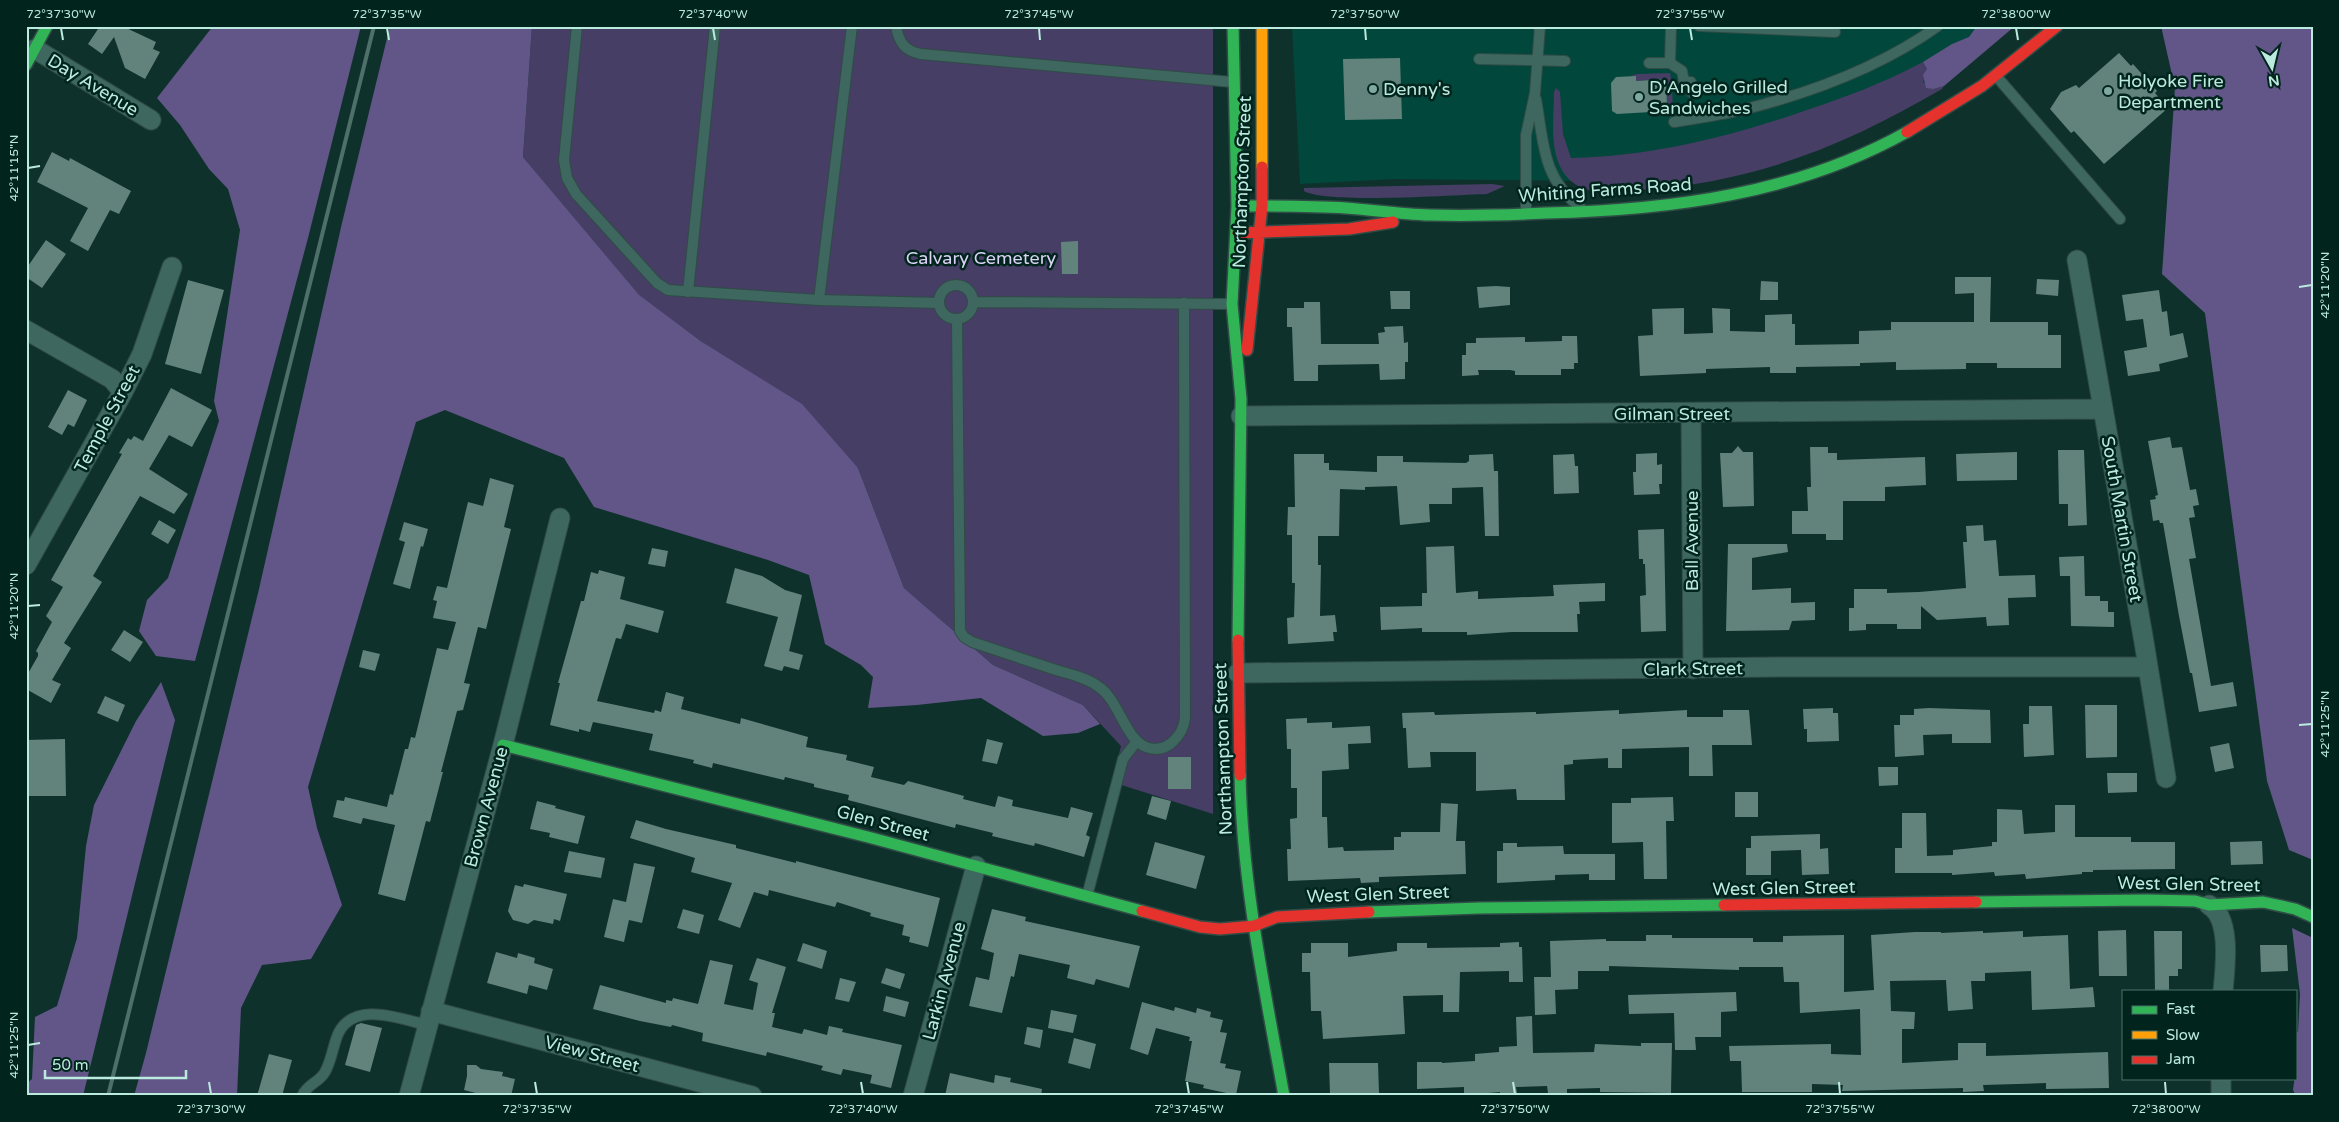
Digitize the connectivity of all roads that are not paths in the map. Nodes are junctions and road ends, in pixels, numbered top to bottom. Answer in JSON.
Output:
{"nodes":[{"id":1,"x":47,"y":26,"type":"edge"},
{"id":2,"x":577,"y":26,"type":"edge"},
{"id":3,"x":715,"y":26,"type":"edge"},
{"id":4,"x":852,"y":26,"type":"edge"},
{"id":5,"x":896,"y":26,"type":"edge"},
{"id":6,"x":1233,"y":26,"type":"edge"},
{"id":7,"x":1262,"y":26,"type":"edge"},
{"id":8,"x":1540,"y":26,"type":"edge"},
{"id":9,"x":1671,"y":26,"type":"edge"},
{"id":10,"x":1699,"y":26,"type":"edge"},
{"id":11,"x":1938,"y":26,"type":"edge"},
{"id":12,"x":2057,"y":26,"type":"edge"},
{"id":13,"x":1835,"y":32,"type":"dead end"},
{"id":14,"x":31,"y":57,"type":"edge"},
{"id":15,"x":1479,"y":59,"type":"dead end"},
{"id":16,"x":1538,"y":60,"type":"junction"},
{"id":17,"x":1565,"y":61,"type":"dead end"},
{"id":18,"x":1649,"y":63,"type":"dead end"},
{"id":19,"x":1670,"y":63,"type":"junction"},
{"id":20,"x":1997,"y":76,"type":"junction"},
{"id":21,"x":1235,"y":82,"type":"junction"},
{"id":22,"x":1691,"y":92,"type":"dead end"},
{"id":23,"x":1536,"y":93,"type":"junction"},
{"id":24,"x":151,"y":120,"type":"dead end"},
{"id":25,"x":1674,"y":122,"type":"dead end"},
{"id":26,"x":1237,"y":206,"type":"junction"},
{"id":27,"x":1262,"y":206,"type":"junction"},
{"id":28,"x":1587,"y":212,"type":"junction"},
{"id":29,"x":1526,"y":214,"type":"junction"},
{"id":30,"x":1438,"y":215,"type":"junction"},
{"id":31,"x":2120,"y":219,"type":"dead end"},
{"id":32,"x":1235,"y":232,"type":"junction"},
{"id":33,"x":1261,"y":232,"type":"junction"},
{"id":34,"x":2077,"y":260,"type":"dead end"},
{"id":35,"x":172,"y":267,"type":"dead end"},
{"id":36,"x":688,"y":292,"type":"junction"},
{"id":37,"x":819,"y":300,"type":"junction"},
{"id":38,"x":974,"y":302,"type":"junction"},
{"id":39,"x":939,"y":303,"type":"junction"},
{"id":40,"x":1184,"y":303,"type":"junction"},
{"id":41,"x":1232,"y":304,"type":"junction"},
{"id":42,"x":958,"y":320,"type":"junction"},
{"id":43,"x":26,"y":330,"type":"edge"},
{"id":44,"x":123,"y":392,"type":"junction"},
{"id":45,"x":1241,"y":407,"type":"junction"},
{"id":46,"x":2103,"y":409,"type":"junction"},
{"id":47,"x":1691,"y":414,"type":"junction"},
{"id":48,"x":560,"y":518,"type":"dead end"},
{"id":49,"x":26,"y":565,"type":"edge"},
{"id":50,"x":2148,"y":667,"type":"junction"},
{"id":51,"x":1693,"y":669,"type":"junction"},
{"id":52,"x":1238,"y":673,"type":"junction"},
{"id":53,"x":1136,"y":741,"type":"junction"},
{"id":54,"x":503,"y":745,"type":"junction"},
{"id":55,"x":2166,"y":778,"type":"dead end"},
{"id":56,"x":976,"y":866,"type":"junction"},
{"id":57,"x":1087,"y":897,"type":"junction"},
{"id":58,"x":2209,"y":905,"type":"junction"},
{"id":59,"x":2313,"y":917,"type":"edge"},
{"id":60,"x":1254,"y":926,"type":"junction"},
{"id":61,"x":2223,"y":990,"type":"edge"},
{"id":62,"x":429,"y":1018,"type":"junction"},
{"id":63,"x":2222,"y":1080,"type":"edge"},
{"id":64,"x":302,"y":1096,"type":"edge"},
{"id":65,"x":409,"y":1096,"type":"edge"},
{"id":66,"x":752,"y":1096,"type":"edge"},
{"id":67,"x":913,"y":1096,"type":"edge"},
{"id":68,"x":1284,"y":1096,"type":"edge"},
{"id":69,"x":2221,"y":1096,"type":"edge"}],
"edges":[{"from":1,"to":14,"type":"main road"},
{"from":2,"to":36,"type":"lane"},
{"from":3,"to":36,"type":"lane"},
{"from":4,"to":37,"type":"lane"},
{"from":5,"to":21,"type":"lane"},
{"from":6,"to":21,"type":"main road","name":"Northampton Street"},
{"from":7,"to":27,"type":"main road","name":"Northampton Street"},
{"from":8,"to":16,"type":"lane"},
{"from":9,"to":19,"type":"lane"},
{"from":10,"to":13,"type":"lane"},
{"from":11,"to":25,"type":"lane"},
{"from":12,"to":20,"type":"main road","name":"Whiting Farms Road"},
{"from":14,"to":24,"type":"street","name":"Day Avenue"},
{"from":15,"to":16,"type":"lane"},
{"from":16,"to":17,"type":"lane"},
{"from":16,"to":23,"type":"lane"},
{"from":18,"to":19,"type":"lane"},
{"from":19,"to":22,"type":"lane"},
{"from":20,"to":28,"type":"main road","name":"Whiting Farms Road"},
{"from":20,"to":31,"type":"lane"},
{"from":21,"to":26,"type":"main road","name":"Northampton Street"},
{"from":23,"to":28,"type":"lane"},
{"from":23,"to":29,"type":"lane"},
{"from":26,"to":27,"type":"main road","name":"Whiting Farms Road"},
{"from":26,"to":32,"type":"main road","name":"Northampton Street"},
{"from":27,"to":30,"type":"main road","name":"Whiting Farms Road"},
{"from":27,"to":33,"type":"main road","name":"Northampton Street"},
{"from":28,"to":29,"type":"main road","name":"Whiting Farms Road"},
{"from":29,"to":30,"type":"main road","name":"Whiting Farms Road"},
{"from":30,"to":33,"type":"main road","name":"Whiting Farms Road"},
{"from":32,"to":33,"type":"main road","name":"Whiting Farms Road"},
{"from":32,"to":41,"type":"main road","name":"Northampton Street"},
{"from":33,"to":45,"type":"main road","name":"Northampton Street"},
{"from":34,"to":46,"type":"street","name":"South Martin Street"},
{"from":35,"to":44,"type":"street","name":"Temple Street"},
{"from":36,"to":37,"type":"lane"},
{"from":37,"to":39,"type":"lane"},
{"from":38,"to":39,"type":"lane"},
{"from":38,"to":40,"type":"lane"},
{"from":38,"to":42,"type":"lane"},
{"from":39,"to":42,"type":"lane"},
{"from":40,"to":41,"type":"lane"},
{"from":40,"to":53,"type":"lane"},
{"from":41,"to":45,"type":"main road","name":"Northampton Street"},
{"from":42,"to":53,"type":"lane"},
{"from":43,"to":44,"type":"street"},
{"from":44,"to":49,"type":"street","name":"Temple Street"},
{"from":45,"to":47,"type":"street","name":"Gilman Street"},
{"from":45,"to":52,"type":"main road","name":"Northampton Street"},
{"from":46,"to":47,"type":"street","name":"Gilman Street"},
{"from":46,"to":50,"type":"street","name":"South Martin Street"},
{"from":47,"to":51,"type":"street","name":"Ball Avenue"},
{"from":48,"to":54,"type":"street","name":"Brown Avenue"},
{"from":50,"to":51,"type":"street","name":"Clark Street"},
{"from":50,"to":55,"type":"street","name":"South Martin Street"},
{"from":51,"to":52,"type":"street","name":"Clark Street"},
{"from":52,"to":60,"type":"main road","name":"Northampton Street"},
{"from":53,"to":57,"type":"lane"},
{"from":54,"to":56,"type":"main road","name":"Glen Street"},
{"from":54,"to":62,"type":"street","name":"Brown Avenue"},
{"from":56,"to":57,"type":"main road","name":"Glen Street"},
{"from":56,"to":67,"type":"street","name":"Larkin Avenue"},
{"from":57,"to":60,"type":"main road","name":"Glen Street"},
{"from":58,"to":59,"type":"main road","name":"West Glen Street"},
{"from":58,"to":60,"type":"main road","name":"West Glen Street"},
{"from":58,"to":61,"type":"street"},
{"from":60,"to":68,"type":"main road","name":"Northampton Street"},
{"from":62,"to":64,"type":"lane"},
{"from":62,"to":65,"type":"street","name":"Brown Avenue"},
{"from":62,"to":66,"type":"street","name":"View Street"},
{"from":63,"to":69,"type":"street"}]}
